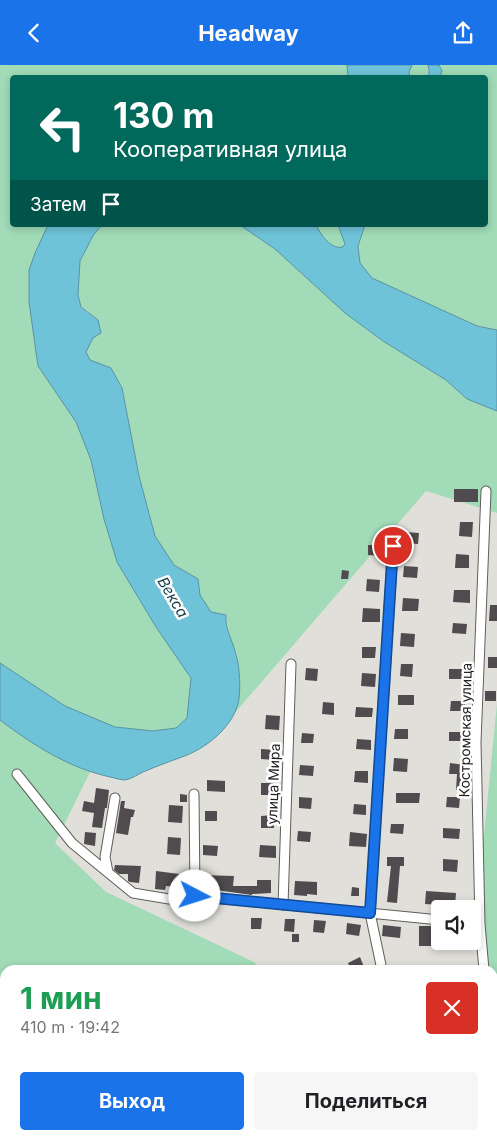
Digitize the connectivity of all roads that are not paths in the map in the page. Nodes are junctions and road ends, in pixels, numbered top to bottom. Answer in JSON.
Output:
{"nodes":[{"id":1,"x":486,"y":491,"type":"dead end"},
{"id":2,"x":393,"y":546,"type":"dead end"},
{"id":3,"x":291,"y":664,"type":"dead end"},
{"id":4,"x":17,"y":774,"type":"dead end"},
{"id":5,"x":194,"y":794,"type":"dead end"},
{"id":6,"x":114,"y":798,"type":"dead end"},
{"id":7,"x":108,"y":872,"type":"junction"},
{"id":8,"x":195,"y":896,"type":"junction"},
{"id":9,"x":476,"y":900,"type":"edge"},
{"id":10,"x":283,"y":905,"type":"junction"},
{"id":11,"x":370,"y":913,"type":"junction"},
{"id":12,"x":431,"y":919,"type":"edge"},
{"id":13,"x":481,"y":950,"type":"edge"},
{"id":14,"x":381,"y":965,"type":"edge"},
{"id":15,"x":483,"y":965,"type":"edge"}],
"edges":[{"from":1,"to":9,"type":"street","name":"Костромская улица"},
{"from":2,"to":11,"type":"street"},
{"from":3,"to":10,"type":"street","name":"улица Мира"},
{"from":4,"to":7,"type":"street"},
{"from":5,"to":8,"type":"street"},
{"from":6,"to":7,"type":"street"},
{"from":7,"to":8,"type":"street"},
{"from":8,"to":10,"type":"street"},
{"from":10,"to":11,"type":"street"},
{"from":11,"to":12,"type":"street"},
{"from":11,"to":14,"type":"street"},
{"from":13,"to":15,"type":"street","name":"Костромская улица"}]}
